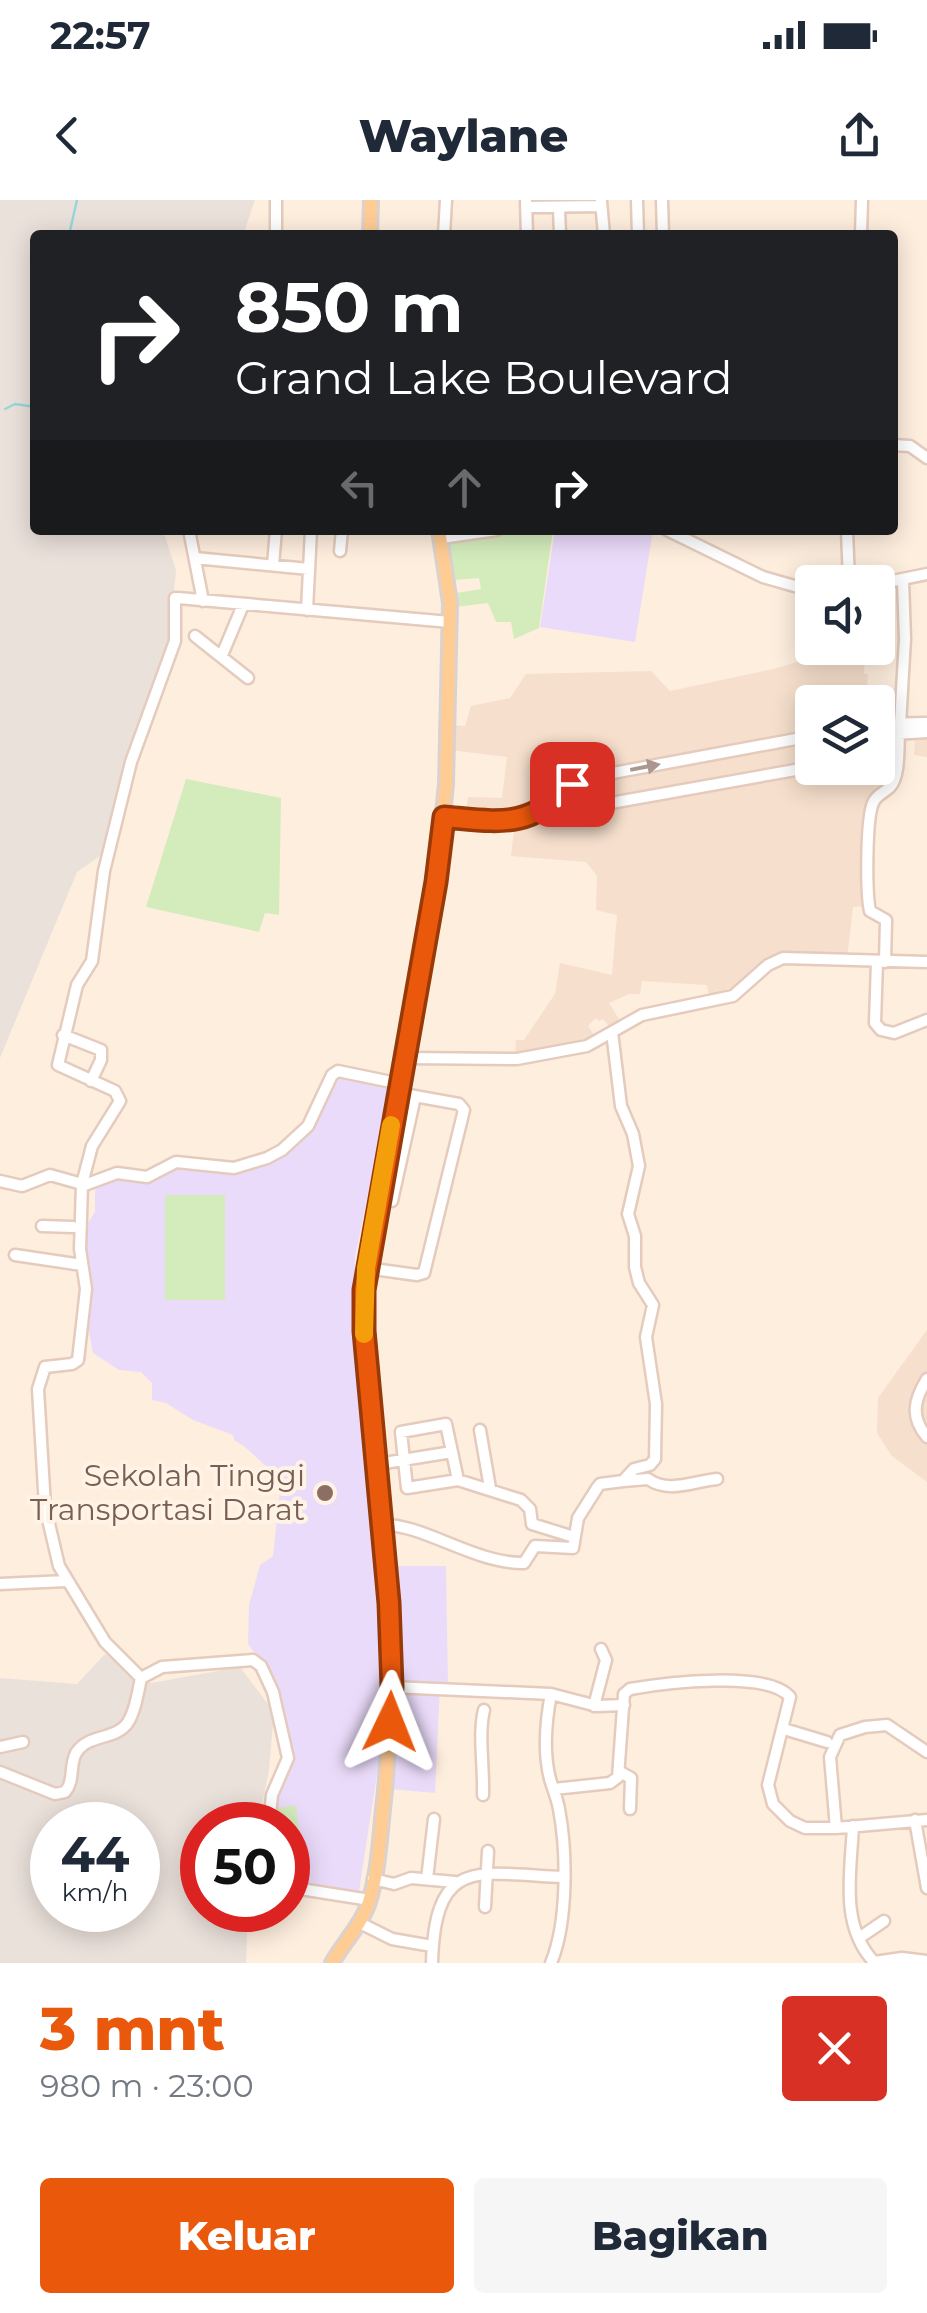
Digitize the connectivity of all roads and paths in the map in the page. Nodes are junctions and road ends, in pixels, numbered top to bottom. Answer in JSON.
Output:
{"nodes":[{"id":1,"x":276,"y":200,"type":"edge"},
{"id":2,"x":371,"y":200,"type":"edge"},
{"id":3,"x":446,"y":200,"type":"edge"},
{"id":4,"x":637,"y":200,"type":"edge"},
{"id":5,"x":662,"y":200,"type":"edge"},
{"id":6,"x":862,"y":200,"type":"edge"},
{"id":7,"x":601,"y":203,"type":"edge"},
{"id":8,"x":526,"y":204,"type":"edge"},
{"id":9,"x":559,"y":208,"type":"junction"},
{"id":10,"x":274,"y":230,"type":"edge"},
{"id":11,"x":370,"y":230,"type":"edge"},
{"id":12,"x":444,"y":230,"type":"edge"},
{"id":13,"x":527,"y":230,"type":"edge"},
{"id":14,"x":560,"y":230,"type":"edge"},
{"id":15,"x":604,"y":230,"type":"edge"},
{"id":16,"x":638,"y":230,"type":"edge"},
{"id":17,"x":663,"y":230,"type":"edge"},
{"id":18,"x":861,"y":230,"type":"edge"},
{"id":19,"x":898,"y":445,"type":"edge"},
{"id":20,"x":927,"y":458,"type":"edge"},
{"id":21,"x":190,"y":535,"type":"edge"},
{"id":22,"x":276,"y":535,"type":"edge"},
{"id":23,"x":310,"y":535,"type":"edge"},
{"id":24,"x":342,"y":535,"type":"edge"},
{"id":25,"x":440,"y":535,"type":"edge"},
{"id":26,"x":678,"y":535,"type":"edge"},
{"id":27,"x":847,"y":535,"type":"edge"},
{"id":28,"x":340,"y":551,"type":"dead end"},
{"id":29,"x":195,"y":558,"type":"junction"},
{"id":30,"x":849,"y":565,"type":"edge"},
{"id":31,"x":274,"y":566,"type":"junction"},
{"id":32,"x":309,"y":569,"type":"junction"},
{"id":33,"x":927,"y":574,"type":"edge"},
{"id":34,"x":903,"y":580,"type":"junction"},
{"id":35,"x":895,"y":581,"type":"edge"},
{"id":36,"x":795,"y":586,"type":"edge"},
{"id":37,"x":203,"y":601,"type":"junction"},
{"id":38,"x":243,"y":605,"type":"junction"},
{"id":39,"x":306,"y":610,"type":"junction"},
{"id":40,"x":450,"y":622,"type":"junction"},
{"id":41,"x":195,"y":636,"type":"dead end"},
{"id":42,"x":222,"y":655,"type":"junction"},
{"id":43,"x":248,"y":678,"type":"dead end"},
{"id":44,"x":927,"y":723,"type":"edge"},
{"id":45,"x":895,"y":732,"type":"edge"},
{"id":46,"x":927,"y":732,"type":"edge"},
{"id":47,"x":899,"y":734,"type":"junction"},
{"id":48,"x":895,"y":738,"type":"edge"},
{"id":49,"x":795,"y":740,"type":"edge"},
{"id":50,"x":795,"y":770,"type":"edge"},
{"id":51,"x":444,"y":817,"type":"junction"},
{"id":52,"x":527,"y":818,"type":"junction"},
{"id":53,"x":881,"y":962,"type":"junction"},
{"id":54,"x":927,"y":962,"type":"edge"},
{"id":55,"x":927,"y":1020,"type":"edge"},
{"id":56,"x":612,"y":1032,"type":"junction"},
{"id":57,"x":63,"y":1035,"type":"junction"},
{"id":58,"x":406,"y":1058,"type":"junction"},
{"id":59,"x":91,"y":1081,"type":"junction"},
{"id":60,"x":399,"y":1088,"type":"junction"},
{"id":61,"x":415,"y":1097,"type":"junction"},
{"id":62,"x":0,"y":1181,"type":"edge"},
{"id":63,"x":82,"y":1185,"type":"junction"},
{"id":64,"x":392,"y":1200,"type":"dead end"},
{"id":65,"x":77,"y":1224,"type":"junction"},
{"id":66,"x":42,"y":1226,"type":"dead end"},
{"id":67,"x":16,"y":1255,"type":"dead end"},
{"id":68,"x":82,"y":1266,"type":"junction"},
{"id":69,"x":366,"y":1268,"type":"junction"},
{"id":70,"x":927,"y":1379,"type":"edge"},
{"id":71,"x":480,"y":1430,"type":"dead end"},
{"id":72,"x":927,"y":1437,"type":"edge"},
{"id":73,"x":452,"y":1452,"type":"junction"},
{"id":74,"x":404,"y":1460,"type":"junction"},
{"id":75,"x":378,"y":1464,"type":"junction"},
{"id":76,"x":717,"y":1479,"type":"dead end"},
{"id":77,"x":458,"y":1480,"type":"junction"},
{"id":78,"x":623,"y":1481,"type":"junction"},
{"id":79,"x":490,"y":1488,"type":"junction"},
{"id":80,"x":382,"y":1526,"type":"junction"},
{"id":81,"x":574,"y":1537,"type":"junction"},
{"id":82,"x":66,"y":1581,"type":"junction"},
{"id":83,"x":0,"y":1584,"type":"edge"},
{"id":84,"x":601,"y":1650,"type":"dead end"},
{"id":85,"x":141,"y":1678,"type":"junction"},
{"id":86,"x":392,"y":1687,"type":"junction"},
{"id":87,"x":551,"y":1694,"type":"junction"},
{"id":88,"x":624,"y":1704,"type":"junction"},
{"id":89,"x":594,"y":1706,"type":"junction"},
{"id":90,"x":484,"y":1710,"type":"dead end"},
{"id":91,"x":784,"y":1729,"type":"junction"},
{"id":92,"x":23,"y":1742,"type":"dead end"},
{"id":93,"x":826,"y":1742,"type":"dead end"},
{"id":94,"x":0,"y":1748,"type":"edge"},
{"id":95,"x":927,"y":1752,"type":"edge"},
{"id":96,"x":0,"y":1772,"type":"edge"},
{"id":97,"x":620,"y":1772,"type":"junction"},
{"id":98,"x":554,"y":1788,"type":"junction"},
{"id":99,"x":483,"y":1794,"type":"dead end"},
{"id":100,"x":271,"y":1802,"type":"edge"},
{"id":101,"x":630,"y":1809,"type":"dead end"},
{"id":102,"x":434,"y":1820,"type":"dead end"},
{"id":103,"x":921,"y":1820,"type":"edge"},
{"id":104,"x":854,"y":1826,"type":"junction"},
{"id":105,"x":836,"y":1828,"type":"junction"},
{"id":106,"x":488,"y":1851,"type":"dead end"},
{"id":107,"x":486,"y":1874,"type":"junction"},
{"id":108,"x":564,"y":1877,"type":"junction"},
{"id":109,"x":373,"y":1879,"type":"junction"},
{"id":110,"x":427,"y":1879,"type":"junction"},
{"id":111,"x":455,"y":1882,"type":"junction"},
{"id":112,"x":927,"y":1888,"type":"edge"},
{"id":113,"x":310,"y":1891,"type":"edge"},
{"id":114,"x":370,"y":1900,"type":"junction"},
{"id":115,"x":485,"y":1907,"type":"dead end"},
{"id":116,"x":884,"y":1921,"type":"dead end"},
{"id":117,"x":360,"y":1923,"type":"junction"},
{"id":118,"x":859,"y":1938,"type":"junction"},
{"id":119,"x":432,"y":1946,"type":"junction"},
{"id":120,"x":874,"y":1962,"type":"edge"},
{"id":121,"x":927,"y":1962,"type":"edge"},
{"id":122,"x":332,"y":1963,"type":"edge"},
{"id":123,"x":432,"y":1963,"type":"edge"},
{"id":124,"x":551,"y":1963,"type":"edge"}],
"edges":[{"from":1,"to":10,"type":"street"},
{"from":2,"to":11,"type":"main road"},
{"from":3,"to":12,"type":"street"},
{"from":4,"to":16,"type":"street"},
{"from":5,"to":17,"type":"street"},
{"from":6,"to":18,"type":"street"},
{"from":7,"to":9,"type":"street"},
{"from":7,"to":15,"type":"street"},
{"from":8,"to":9,"type":"street"},
{"from":8,"to":13,"type":"street"},
{"from":9,"to":14,"type":"street"},
{"from":19,"to":20,"type":"street"},
{"from":21,"to":29,"type":"street"},
{"from":22,"to":31,"type":"street"},
{"from":23,"to":32,"type":"street"},
{"from":24,"to":28,"type":"street"},
{"from":25,"to":40,"type":"main road"},
{"from":26,"to":36,"type":"street"},
{"from":27,"to":30,"type":"street"},
{"from":29,"to":31,"type":"street"},
{"from":29,"to":37,"type":"street"},
{"from":31,"to":32,"type":"street"},
{"from":32,"to":39,"type":"street"},
{"from":33,"to":34,"type":"street"},
{"from":34,"to":35,"type":"street"},
{"from":34,"to":47,"type":"street"},
{"from":37,"to":38,"type":"street"},
{"from":37,"to":57,"type":"street"},
{"from":38,"to":39,"type":"street"},
{"from":38,"to":42,"type":"street"},
{"from":39,"to":40,"type":"street"},
{"from":40,"to":51,"type":"main road"},
{"from":41,"to":42,"type":"street"},
{"from":42,"to":43,"type":"street"},
{"from":44,"to":47,"type":"street"},
{"from":45,"to":47,"type":"street"},
{"from":46,"to":47,"type":"street"},
{"from":47,"to":48,"type":"street"},
{"from":47,"to":53,"type":"street"},
{"from":52,"to":49,"type":"street","one_way":true},
{"from":50,"to":52,"type":"street"},
{"from":51,"to":52,"type":"street"},
{"from":51,"to":58,"type":"main road"},
{"from":53,"to":54,"type":"street"},
{"from":53,"to":55,"type":"street"},
{"from":53,"to":56,"type":"street"},
{"from":56,"to":58,"type":"street"},
{"from":56,"to":78,"type":"street"},
{"from":57,"to":59,"type":"street"},
{"from":57,"to":59,"type":"street"},
{"from":58,"to":60,"type":"main road"},
{"from":59,"to":63,"type":"street"},
{"from":60,"to":61,"type":"street"},
{"from":60,"to":63,"type":"street"},
{"from":60,"to":69,"type":"main road"},
{"from":61,"to":64,"type":"street"},
{"from":61,"to":69,"type":"street"},
{"from":62,"to":63,"type":"street"},
{"from":63,"to":65,"type":"street"},
{"from":65,"to":66,"type":"street"},
{"from":65,"to":68,"type":"street"},
{"from":67,"to":68,"type":"street"},
{"from":68,"to":82,"type":"street"},
{"from":69,"to":75,"type":"main road"},
{"from":70,"to":72,"type":"street"},
{"from":71,"to":79,"type":"street"},
{"from":73,"to":74,"type":"street"},
{"from":73,"to":74,"type":"street"},
{"from":73,"to":77,"type":"street"},
{"from":74,"to":75,"type":"street"},
{"from":74,"to":77,"type":"street"},
{"from":75,"to":80,"type":"main road"},
{"from":76,"to":78,"type":"street"},
{"from":77,"to":79,"type":"street"},
{"from":78,"to":81,"type":"street"},
{"from":79,"to":81,"type":"street"},
{"from":80,"to":81,"type":"street"},
{"from":80,"to":86,"type":"main road"},
{"from":82,"to":83,"type":"street"},
{"from":82,"to":85,"type":"street"},
{"from":84,"to":89,"type":"street"},
{"from":85,"to":96,"type":"street"},
{"from":85,"to":100,"type":"street"},
{"from":86,"to":87,"type":"street"},
{"from":86,"to":109,"type":"main road"},
{"from":87,"to":89,"type":"street"},
{"from":87,"to":98,"type":"street"},
{"from":88,"to":89,"type":"street"},
{"from":88,"to":91,"type":"street"},
{"from":88,"to":97,"type":"street"},
{"from":90,"to":99,"type":"street"},
{"from":91,"to":93,"type":"street"},
{"from":91,"to":105,"type":"street"},
{"from":92,"to":94,"type":"street"},
{"from":95,"to":105,"type":"street"},
{"from":97,"to":98,"type":"street"},
{"from":97,"to":101,"type":"street"},
{"from":98,"to":108,"type":"street"},
{"from":102,"to":110,"type":"street"},
{"from":103,"to":104,"type":"street"},
{"from":103,"to":112,"type":"street"},
{"from":104,"to":105,"type":"street"},
{"from":104,"to":118,"type":"street"},
{"from":106,"to":107,"type":"street"},
{"from":107,"to":108,"type":"street"},
{"from":107,"to":111,"type":"street"},
{"from":107,"to":115,"type":"street"},
{"from":108,"to":124,"type":"street"},
{"from":109,"to":110,"type":"street"},
{"from":109,"to":114,"type":"main road"},
{"from":110,"to":111,"type":"street"},
{"from":111,"to":119,"type":"street"},
{"from":113,"to":114,"type":"street"},
{"from":114,"to":117,"type":"main road"},
{"from":116,"to":118,"type":"street"},
{"from":117,"to":119,"type":"street"},
{"from":117,"to":122,"type":"main road"},
{"from":118,"to":120,"type":"street"},
{"from":119,"to":123,"type":"street"},
{"from":120,"to":121,"type":"street"}]}
